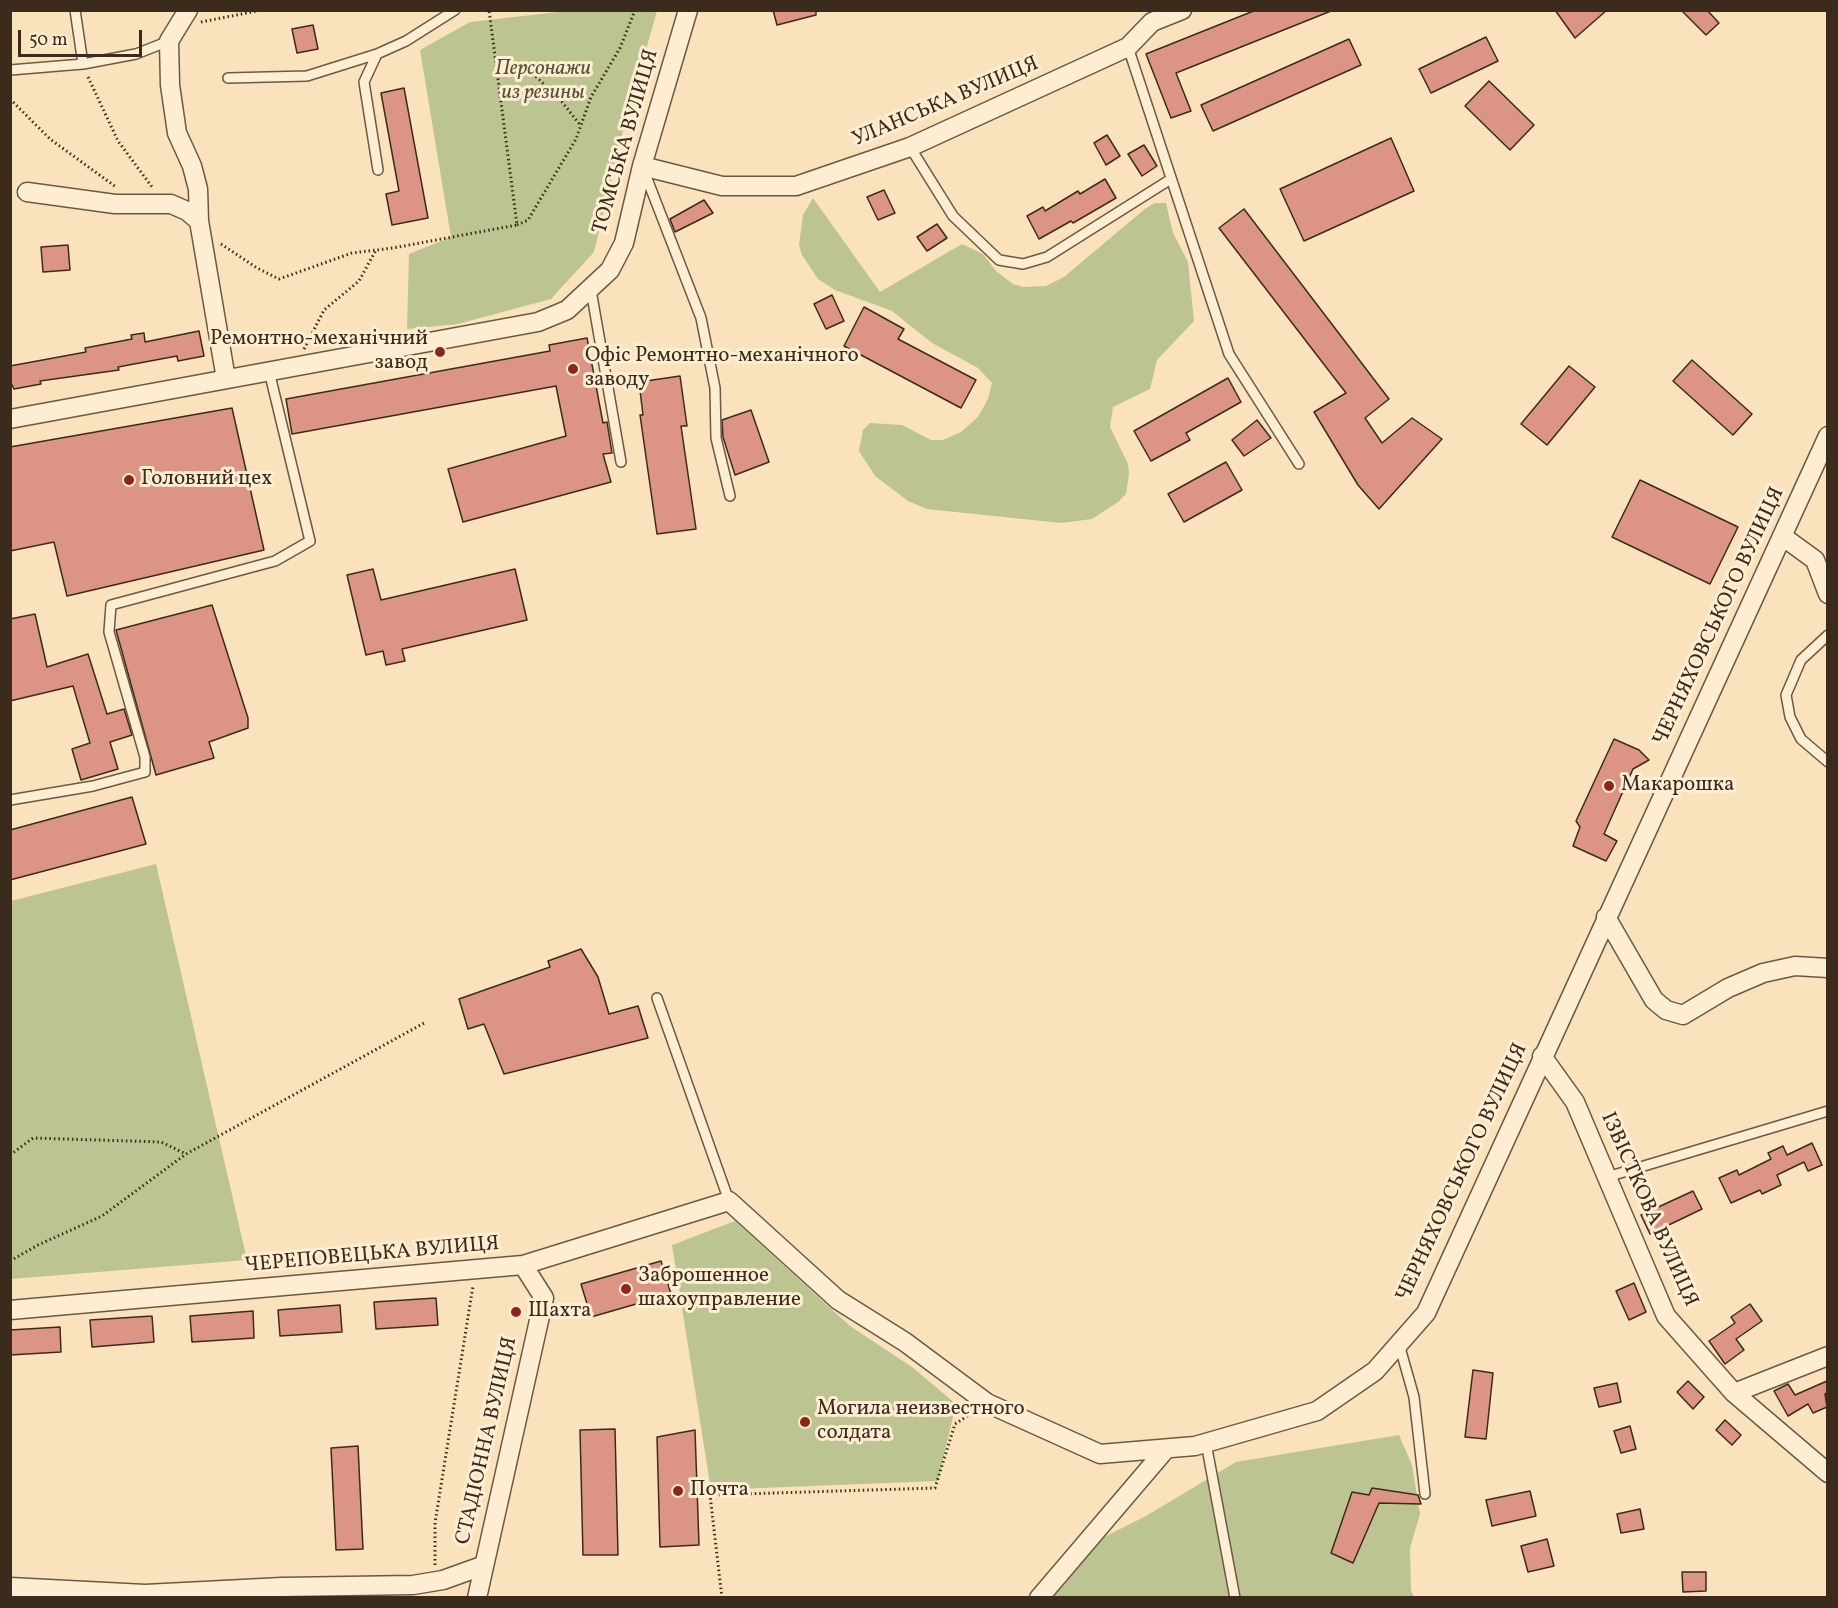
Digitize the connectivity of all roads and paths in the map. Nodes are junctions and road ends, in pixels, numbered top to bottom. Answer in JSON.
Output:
{"nodes":[{"id":1,"x":75,"y":10,"type":"edge"},
{"id":2,"x":262,"y":10,"type":"edge"},
{"id":3,"x":456,"y":10,"type":"edge"},
{"id":4,"x":489,"y":10,"type":"edge"},
{"id":5,"x":635,"y":10,"type":"edge"},
{"id":6,"x":688,"y":10,"type":"edge"},
{"id":7,"x":1182,"y":10,"type":"edge"},
{"id":8,"x":185,"y":17,"type":"edge"},
{"id":9,"x":170,"y":41,"type":"junction"},
{"id":10,"x":1128,"y":47,"type":"junction"},
{"id":11,"x":377,"y":54,"type":"junction"},
{"id":12,"x":495,"y":58,"type":"junction"},
{"id":13,"x":83,"y":64,"type":"junction"},
{"id":14,"x":10,"y":70,"type":"edge"},
{"id":15,"x":228,"y":78,"type":"dead end"},
{"id":16,"x":10,"y":99,"type":"edge"},
{"id":17,"x":581,"y":126,"type":"junction"},
{"id":18,"x":910,"y":147,"type":"junction"},
{"id":19,"x":642,"y":166,"type":"junction"},
{"id":20,"x":378,"y":170,"type":"dead end"},
{"id":21,"x":1171,"y":179,"type":"junction"},
{"id":22,"x":27,"y":192,"type":"dead end"},
{"id":23,"x":139,"y":204,"type":"junction"},
{"id":24,"x":171,"y":204,"type":"junction"},
{"id":25,"x":517,"y":225,"type":"junction"},
{"id":26,"x":200,"y":226,"type":"junction"},
{"id":27,"x":376,"y":250,"type":"junction"},
{"id":28,"x":591,"y":290,"type":"junction"},
{"id":29,"x":300,"y":355,"type":"dead end"},
{"id":30,"x":269,"y":371,"type":"junction"},
{"id":31,"x":226,"y":379,"type":"junction"},
{"id":32,"x":10,"y":419,"type":"edge"},
{"id":33,"x":1827,"y":436,"type":"edge"},
{"id":34,"x":1823,"y":456,"type":"edge"},
{"id":35,"x":621,"y":462,"type":"dead end"},
{"id":36,"x":1299,"y":464,"type":"dead end"},
{"id":37,"x":730,"y":496,"type":"dead end"},
{"id":38,"x":1782,"y":536,"type":"junction"},
{"id":39,"x":1827,"y":594,"type":"edge"},
{"id":40,"x":1827,"y":635,"type":"edge"},
{"id":41,"x":1827,"y":762,"type":"edge"},
{"id":42,"x":10,"y":800,"type":"edge"},
{"id":43,"x":1606,"y":917,"type":"junction"},
{"id":44,"x":1827,"y":968,"type":"edge"},
{"id":45,"x":657,"y":998,"type":"dead end"},
{"id":46,"x":426,"y":1022,"type":"dead end"},
{"id":47,"x":1542,"y":1056,"type":"junction"},
{"id":48,"x":1827,"y":1111,"type":"edge"},
{"id":49,"x":186,"y":1154,"type":"junction"},
{"id":50,"x":10,"y":1155,"type":"edge"},
{"id":51,"x":1607,"y":1177,"type":"junction"},
{"id":52,"x":729,"y":1201,"type":"junction"},
{"id":53,"x":10,"y":1261,"type":"edge"},
{"id":54,"x":524,"y":1265,"type":"junction"},
{"id":55,"x":475,"y":1269,"type":"junction"},
{"id":56,"x":10,"y":1310,"type":"edge"},
{"id":57,"x":1399,"y":1344,"type":"junction"},
{"id":58,"x":1827,"y":1356,"type":"edge"},
{"id":59,"x":1734,"y":1393,"type":"junction"},
{"id":60,"x":987,"y":1403,"type":"junction"},
{"id":61,"x":1206,"y":1443,"type":"junction"},
{"id":62,"x":1166,"y":1449,"type":"junction"},
{"id":63,"x":1827,"y":1473,"type":"edge"},
{"id":64,"x":1425,"y":1494,"type":"dead end"},
{"id":65,"x":435,"y":1566,"type":"dead end"},
{"id":66,"x":482,"y":1566,"type":"junction"},
{"id":67,"x":10,"y":1587,"type":"edge"},
{"id":68,"x":477,"y":1598,"type":"edge"},
{"id":69,"x":722,"y":1598,"type":"edge"},
{"id":70,"x":1039,"y":1598,"type":"edge"},
{"id":71,"x":1234,"y":1598,"type":"edge"}],
"edges":[{"from":1,"to":13,"type":"lane"},
{"from":2,"to":8,"type":"path"},
{"from":3,"to":11,"type":"lane"},
{"from":4,"to":12,"type":"path"},
{"from":5,"to":17,"type":"path"},
{"from":6,"to":19,"type":"street","name":"ТОМСЬКА ВУЛИЦЯ"},
{"from":7,"to":10,"type":"street","name":"УЛАНСЬКА ВУЛИЦЯ"},
{"from":8,"to":9,"type":"street"},
{"from":9,"to":13,"type":"lane"},
{"from":9,"to":26,"type":"street"},
{"from":10,"to":18,"type":"street","name":"УЛАНСЬКА ВУЛИЦЯ"},
{"from":10,"to":21,"type":"lane"},
{"from":11,"to":15,"type":"lane"},
{"from":11,"to":20,"type":"lane"},
{"from":12,"to":17,"type":"path"},
{"from":12,"to":25,"type":"path"},
{"from":13,"to":14,"type":"lane"},
{"from":13,"to":24,"type":"path"},
{"from":16,"to":23,"type":"path"},
{"from":17,"to":25,"type":"path"},
{"from":18,"to":19,"type":"street","name":"УЛАНСЬКА ВУЛИЦЯ"},
{"from":18,"to":21,"type":"lane"},
{"from":19,"to":28,"type":"street","name":"ТОМСЬКА ВУЛИЦЯ"},
{"from":19,"to":37,"type":"lane"},
{"from":21,"to":36,"type":"lane"},
{"from":22,"to":23,"type":"street"},
{"from":23,"to":24,"type":"street"},
{"from":24,"to":26,"type":"street"},
{"from":25,"to":27,"type":"path"},
{"from":26,"to":27,"type":"path"},
{"from":26,"to":31,"type":"street"},
{"from":27,"to":29,"type":"path"},
{"from":28,"to":30,"type":"street","name":"ТОМСЬКА ВУЛИЦЯ"},
{"from":28,"to":35,"type":"lane"},
{"from":30,"to":31,"type":"street","name":"ТОМСЬКА ВУЛИЦЯ"},
{"from":30,"to":42,"type":"lane"},
{"from":31,"to":32,"type":"street","name":"ТОМСЬКА ВУЛИЦЯ"},
{"from":33,"to":34,"type":"street","name":"ЧЕРНЯХОВСЬКОГО ВУЛИЦЯ"},
{"from":34,"to":38,"type":"street","name":"ЧЕРНЯХОВСЬКОГО ВУЛИЦЯ"},
{"from":38,"to":39,"type":"street"},
{"from":38,"to":43,"type":"street","name":"ЧЕРНЯХОВСЬКОГО ВУЛИЦЯ"},
{"from":40,"to":41,"type":"lane"},
{"from":43,"to":44,"type":"street"},
{"from":43,"to":47,"type":"street","name":"ЧЕРНЯХОВСЬКОГО ВУЛИЦЯ"},
{"from":45,"to":52,"type":"lane"},
{"from":46,"to":49,"type":"path"},
{"from":47,"to":51,"type":"street","name":"IЗВIСТКОВА ВУЛИЦЯ"},
{"from":47,"to":57,"type":"street","name":"ЧЕРНЯХОВСЬКОГО ВУЛИЦЯ"},
{"from":48,"to":51,"type":"lane"},
{"from":49,"to":50,"type":"path"},
{"from":49,"to":53,"type":"path"},
{"from":51,"to":59,"type":"street","name":"IЗВIСТКОВА ВУЛИЦЯ"},
{"from":52,"to":54,"type":"street","name":"ЧЕРЕПОВЕЦЬКА ВУЛИЦЯ"},
{"from":52,"to":60,"type":"street","name":"ЧЕРНЯХОВСЬКОГО ВУЛИЦЯ"},
{"from":54,"to":55,"type":"street","name":"ЧЕРЕПОВЕЦЬКА ВУЛИЦЯ"},
{"from":54,"to":66,"type":"street","name":"СТАДІОННА ВУЛИЦЯ"},
{"from":55,"to":56,"type":"street","name":"ЧЕРЕПОВЕЦЬКА ВУЛИЦЯ"},
{"from":55,"to":65,"type":"path"},
{"from":57,"to":61,"type":"street","name":"ЧЕРНЯХОВСЬКОГО ВУЛИЦЯ"},
{"from":57,"to":64,"type":"lane"},
{"from":58,"to":59,"type":"street"},
{"from":59,"to":63,"type":"street","name":"IЗВIСТКОВА ВУЛИЦЯ"},
{"from":60,"to":62,"type":"street","name":"ЧЕРНЯХОВСЬКОГО ВУЛИЦЯ"},
{"from":60,"to":69,"type":"path"},
{"from":61,"to":62,"type":"street","name":"ЧЕРНЯХОВСЬКОГО ВУЛИЦЯ"},
{"from":61,"to":71,"type":"lane"},
{"from":62,"to":70,"type":"street"},
{"from":66,"to":67,"type":"street"},
{"from":66,"to":68,"type":"street","name":"СТАДІОННА ВУЛИЦЯ"}]}
